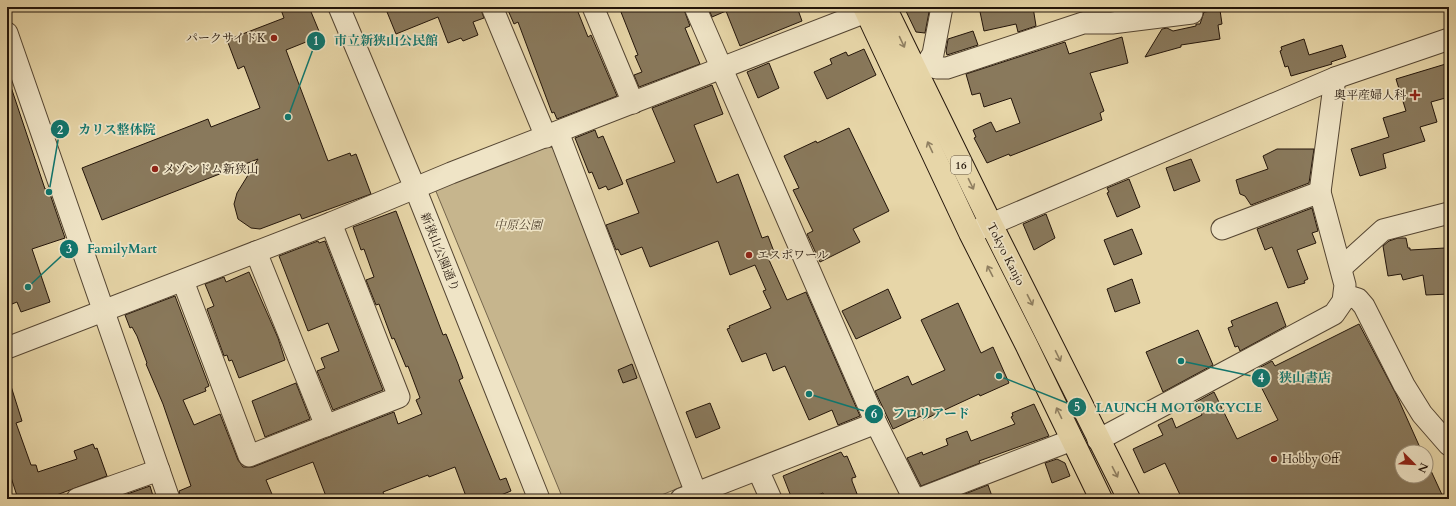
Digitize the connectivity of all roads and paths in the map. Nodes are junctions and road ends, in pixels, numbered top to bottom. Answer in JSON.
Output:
{"nodes":[{"id":1,"x":339,"y":7,"type":"edge"},
{"id":2,"x":492,"y":7,"type":"edge"},
{"id":3,"x":593,"y":7,"type":"edge"},
{"id":4,"x":695,"y":7,"type":"edge"},
{"id":5,"x":942,"y":7,"type":"edge"},
{"id":6,"x":872,"y":9,"type":"edge"},
{"id":7,"x":1192,"y":13,"type":"dead end"},
{"id":8,"x":7,"y":33,"type":"edge"},
{"id":9,"x":1449,"y":39,"type":"edge"},
{"id":10,"x":721,"y":68,"type":"junction"},
{"id":11,"x":921,"y":69,"type":"junction"},
{"id":12,"x":1335,"y":78,"type":"junction"},
{"id":13,"x":633,"y":104,"type":"junction"},
{"id":14,"x":552,"y":134,"type":"junction"},
{"id":15,"x":414,"y":188,"type":"junction"},
{"id":16,"x":1320,"y":192,"type":"junction"},
{"id":17,"x":1449,"y":213,"type":"edge"},
{"id":18,"x":331,"y":224,"type":"junction"},
{"id":19,"x":991,"y":224,"type":"junction"},
{"id":20,"x":1222,"y":229,"type":"dead end"},
{"id":21,"x":970,"y":233,"type":"junction"},
{"id":22,"x":256,"y":252,"type":"junction"},
{"id":23,"x":1341,"y":268,"type":"junction"},
{"id":24,"x":183,"y":281,"type":"junction"},
{"id":25,"x":1345,"y":295,"type":"junction"},
{"id":26,"x":103,"y":311,"type":"junction"},
{"id":27,"x":7,"y":348,"type":"edge"},
{"id":28,"x":876,"y":423,"type":"junction"},
{"id":29,"x":326,"y":426,"type":"junction"},
{"id":30,"x":1072,"y":440,"type":"junction"},
{"id":31,"x":1098,"y":440,"type":"junction"},
{"id":32,"x":1449,"y":445,"type":"edge"},
{"id":33,"x":159,"y":470,"type":"junction"},
{"id":34,"x":758,"y":470,"type":"junction"},
{"id":35,"x":99,"y":495,"type":"edge"},
{"id":36,"x":688,"y":496,"type":"edge"},
{"id":37,"x":78,"y":499,"type":"edge"},
{"id":38,"x":169,"y":499,"type":"edge"},
{"id":39,"x":539,"y":499,"type":"edge"},
{"id":40,"x":771,"y":499,"type":"edge"},
{"id":41,"x":914,"y":499,"type":"edge"},
{"id":42,"x":919,"y":499,"type":"edge"},
{"id":43,"x":1101,"y":499,"type":"edge"},
{"id":44,"x":1129,"y":499,"type":"edge"}],
"edges":[{"from":1,"to":15,"type":"street","name":"新狭山公園通り"},
{"from":2,"to":14,"type":"street"},
{"from":3,"to":13,"type":"street"},
{"from":4,"to":10,"type":"street"},
{"from":5,"to":11,"type":"street"},
{"from":6,"to":10,"type":"street"},
{"from":6,"to":11,"type":"highway","name":"Tokyo Kanjo","number":"16","one_way":true},
{"from":21,"to":6,"type":"highway","name":"Tokyo Kanjo","number":"16","one_way":true},
{"from":7,"to":11,"type":"street"},
{"from":8,"to":26,"type":"street"},
{"from":9,"to":12,"type":"street"},
{"from":10,"to":13,"type":"street"},
{"from":10,"to":28,"type":"street"},
{"from":11,"to":19,"type":"highway","name":"Tokyo Kanjo","number":"16","one_way":true},
{"from":12,"to":16,"type":"street"},
{"from":12,"to":19,"type":"street"},
{"from":13,"to":14,"type":"street"},
{"from":14,"to":15,"type":"street"},
{"from":14,"to":36,"type":"street"},
{"from":15,"to":18,"type":"street"},
{"from":15,"to":39,"type":"street","name":"新狭山公園通り"},
{"from":16,"to":20,"type":"street"},
{"from":16,"to":23,"type":"street"},
{"from":17,"to":23,"type":"street"},
{"from":18,"to":22,"type":"street"},
{"from":18,"to":29,"type":"street"},
{"from":19,"to":21,"type":"street"},
{"from":19,"to":31,"type":"highway","name":"Tokyo Kanjo","number":"16","one_way":true},
{"from":30,"to":21,"type":"highway","name":"Tokyo Kanjo","number":"16","one_way":true},
{"from":22,"to":24,"type":"street"},
{"from":22,"to":29,"type":"street"},
{"from":23,"to":25,"type":"street"},
{"from":24,"to":26,"type":"street"},
{"from":24,"to":29,"type":"street"},
{"from":25,"to":31,"type":"street"},
{"from":25,"to":32,"type":"street"},
{"from":26,"to":27,"type":"street"},
{"from":26,"to":33,"type":"street"},
{"from":28,"to":34,"type":"street"},
{"from":28,"to":41,"type":"street"},
{"from":30,"to":42,"type":"street"},
{"from":30,"to":43,"type":"highway","name":"Tokyo Kanjo","number":"16"},
{"from":31,"to":44,"type":"highway","name":"Tokyo Kanjo","number":"16","one_way":true},
{"from":33,"to":35,"type":"street"},
{"from":33,"to":38,"type":"street"},
{"from":34,"to":36,"type":"street"},
{"from":34,"to":40,"type":"street"},
{"from":35,"to":37,"type":"street"}]}
